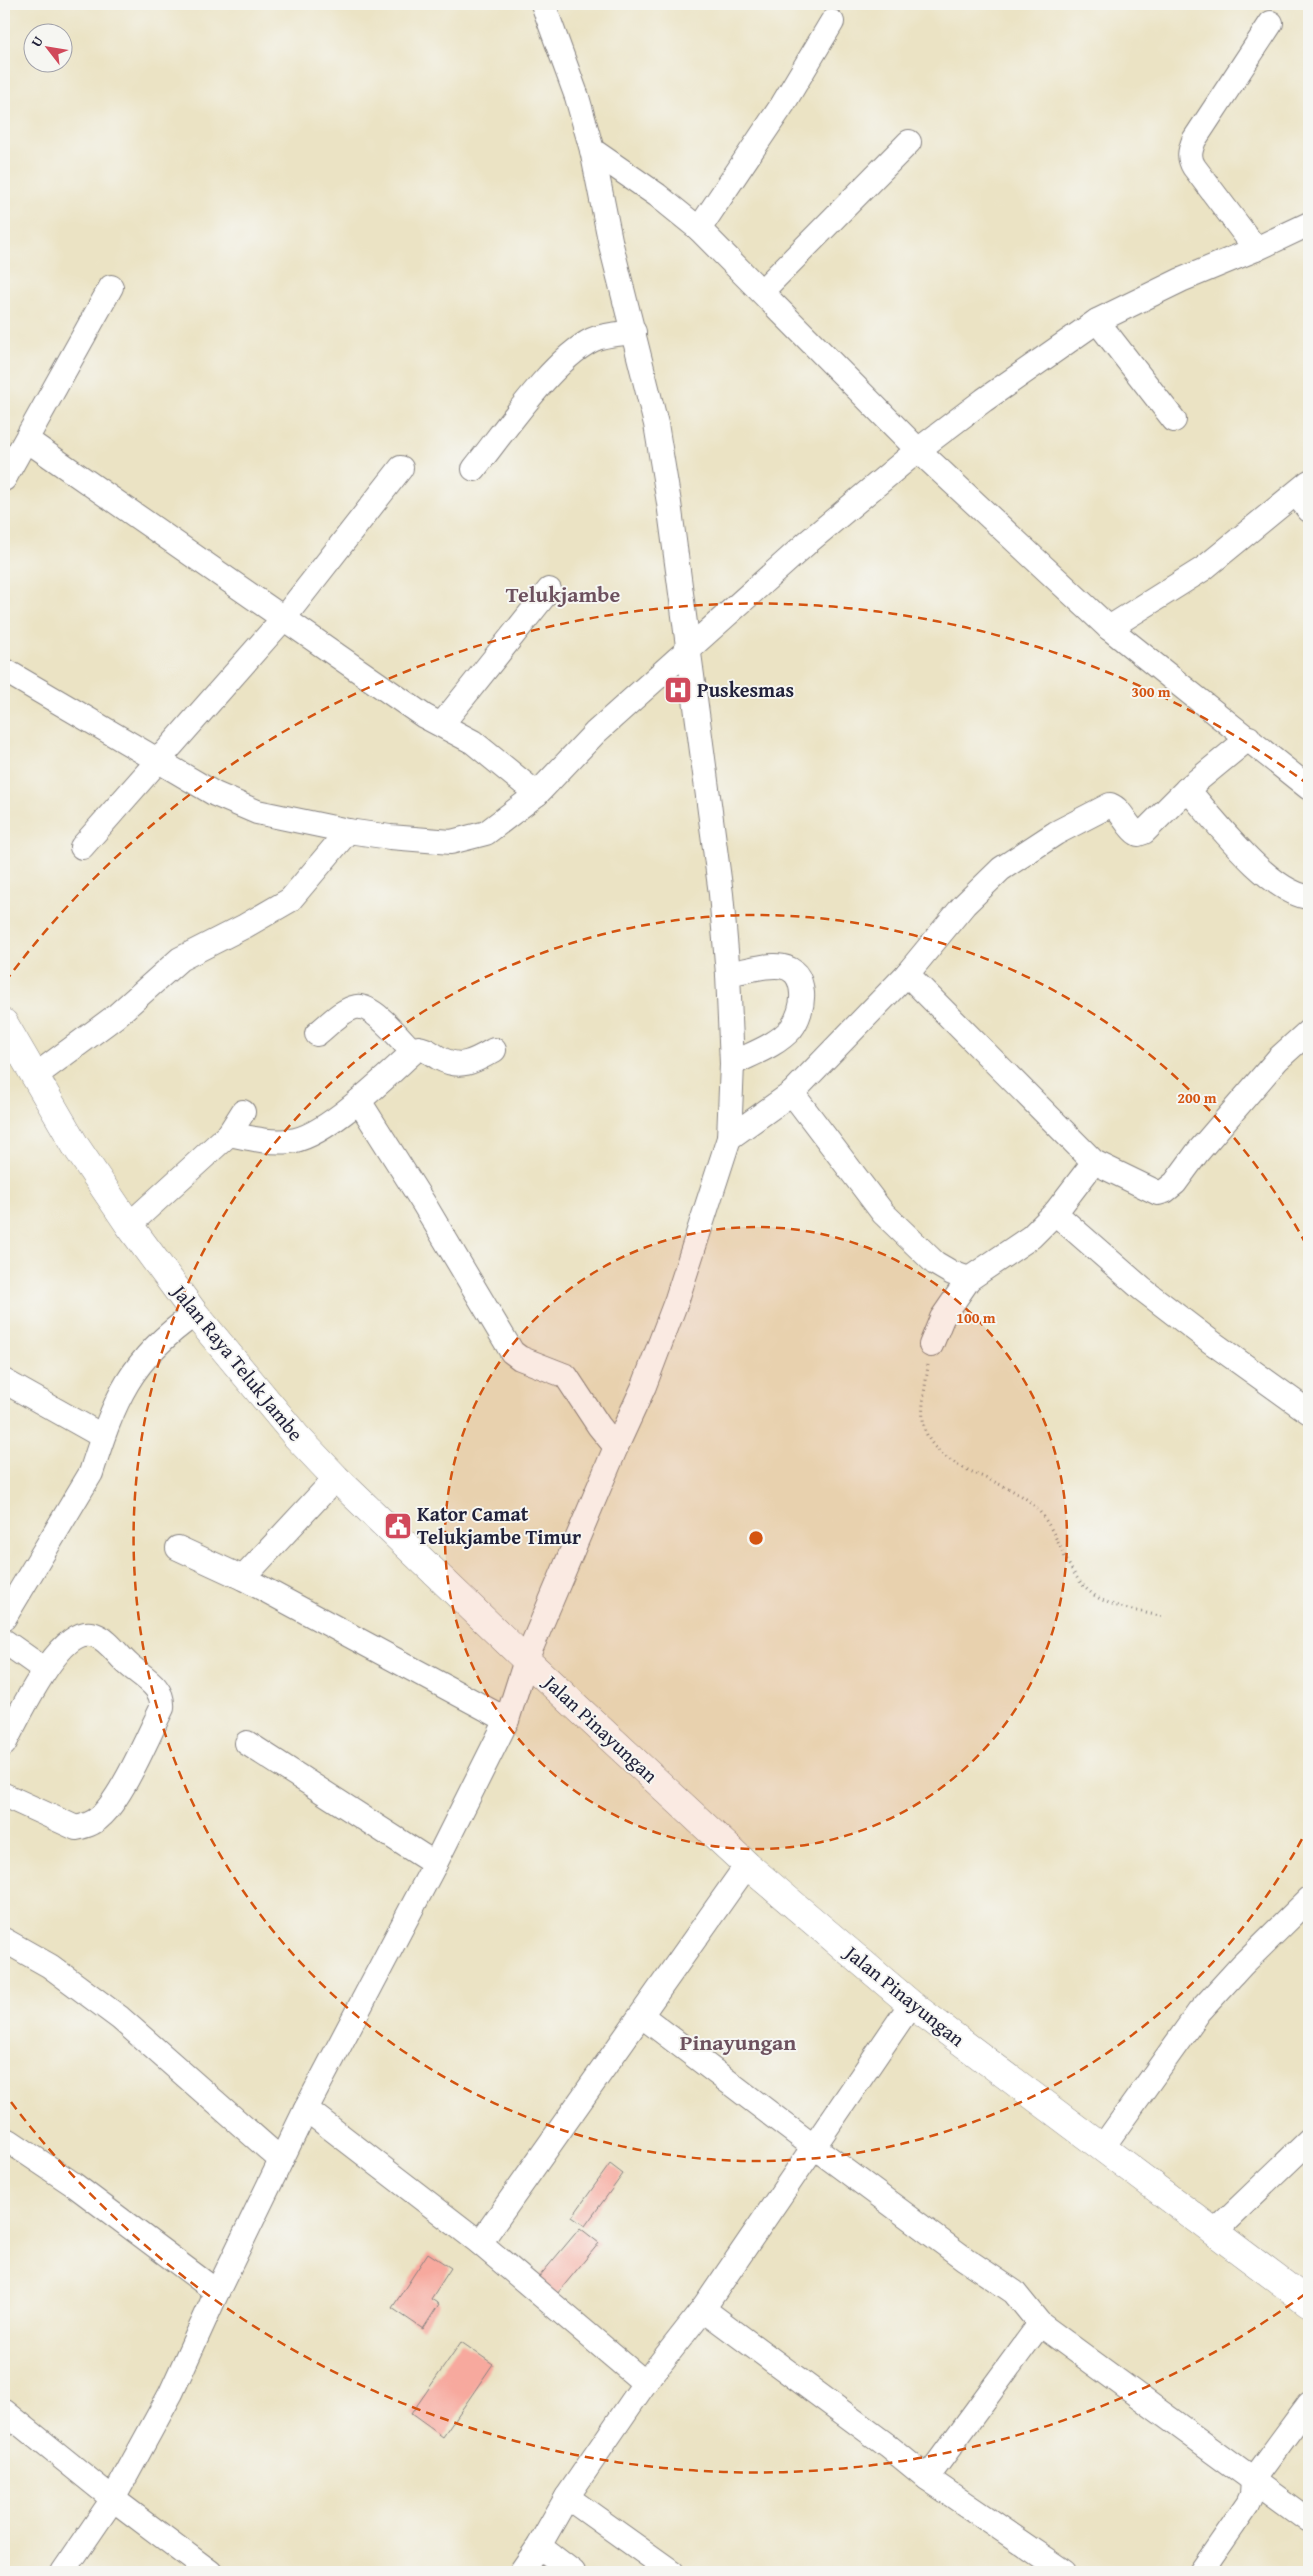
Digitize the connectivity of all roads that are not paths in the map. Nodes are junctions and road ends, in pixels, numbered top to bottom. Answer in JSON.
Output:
{"nodes":[{"id":1,"x":543,"y":4,"type":"edge"},
{"id":2,"x":832,"y":22,"type":"dead end"},
{"id":3,"x":1271,"y":23,"type":"dead end"},
{"id":4,"x":909,"y":142,"type":"dead end"},
{"id":5,"x":592,"y":150,"type":"junction"},
{"id":6,"x":1309,"y":224,"type":"edge"},
{"id":7,"x":700,"y":229,"type":"junction"},
{"id":8,"x":1256,"y":250,"type":"junction"},
{"id":9,"x":111,"y":287,"type":"dead end"},
{"id":10,"x":762,"y":291,"type":"junction"},
{"id":11,"x":1097,"y":321,"type":"junction"},
{"id":12,"x":634,"y":332,"type":"junction"},
{"id":13,"x":1174,"y":420,"type":"dead end"},
{"id":14,"x":27,"y":440,"type":"junction"},
{"id":15,"x":918,"y":450,"type":"junction"},
{"id":16,"x":401,"y":468,"type":"dead end"},
{"id":17,"x":474,"y":469,"type":"dead end"},
{"id":18,"x":6,"y":471,"type":"edge"},
{"id":19,"x":1305,"y":495,"type":"edge"},
{"id":20,"x":549,"y":590,"type":"dead end"},
{"id":21,"x":284,"y":618,"type":"junction"},
{"id":22,"x":1109,"y":628,"type":"junction"},
{"id":23,"x":688,"y":651,"type":"junction"},
{"id":24,"x":4,"y":670,"type":"edge"},
{"id":25,"x":442,"y":724,"type":"junction"},
{"id":26,"x":1249,"y":738,"type":"junction"},
{"id":27,"x":159,"y":762,"type":"junction"},
{"id":28,"x":1309,"y":788,"type":"edge"},
{"id":29,"x":1187,"y":789,"type":"junction"},
{"id":30,"x":537,"y":794,"type":"junction"},
{"id":31,"x":348,"y":831,"type":"junction"},
{"id":32,"x":82,"y":847,"type":"dead end"},
{"id":33,"x":1309,"y":897,"type":"edge"},
{"id":34,"x":728,"y":974,"type":"junction"},
{"id":35,"x":907,"y":974,"type":"junction"},
{"id":36,"x":4,"y":1023,"type":"edge"},
{"id":37,"x":1309,"y":1031,"type":"edge"},
{"id":38,"x":317,"y":1034,"type":"dead end"},
{"id":39,"x":494,"y":1050,"type":"dead end"},
{"id":40,"x":413,"y":1052,"type":"junction"},
{"id":41,"x":732,"y":1064,"type":"junction"},
{"id":42,"x":35,"y":1076,"type":"junction"},
{"id":43,"x":792,"y":1094,"type":"junction"},
{"id":44,"x":359,"y":1100,"type":"junction"},
{"id":45,"x":243,"y":1112,"type":"dead end"},
{"id":46,"x":229,"y":1134,"type":"junction"},
{"id":47,"x":729,"y":1138,"type":"junction"},
{"id":48,"x":1094,"y":1162,"type":"junction"},
{"id":49,"x":1055,"y":1213,"type":"junction"},
{"id":50,"x":129,"y":1225,"type":"junction"},
{"id":51,"x":969,"y":1279,"type":"junction"},
{"id":52,"x":195,"y":1314,"type":"junction"},
{"id":53,"x":931,"y":1345,"type":"road end"},
{"id":54,"x":4,"y":1381,"type":"edge"},
{"id":55,"x":1309,"y":1412,"type":"edge"},
{"id":56,"x":102,"y":1436,"type":"junction"},
{"id":57,"x":616,"y":1448,"type":"junction"},
{"id":58,"x":336,"y":1478,"type":"junction"},
{"id":59,"x":178,"y":1548,"type":"dead end"},
{"id":60,"x":243,"y":1578,"type":"junction"},
{"id":61,"x":4,"y":1618,"type":"edge"},
{"id":62,"x":4,"y":1641,"type":"edge"},
{"id":63,"x":526,"y":1660,"type":"junction"},
{"id":64,"x":45,"y":1670,"type":"junction"},
{"id":65,"x":507,"y":1720,"type":"junction"},
{"id":66,"x":247,"y":1743,"type":"dead end"},
{"id":67,"x":4,"y":1744,"type":"edge"},
{"id":68,"x":4,"y":1795,"type":"edge"},
{"id":69,"x":435,"y":1864,"type":"junction"},
{"id":70,"x":747,"y":1865,"type":"junction"},
{"id":71,"x":1309,"y":1899,"type":"edge"},
{"id":72,"x":4,"y":1940,"type":"edge"},
{"id":73,"x":911,"y":2004,"type":"junction"},
{"id":74,"x":642,"y":2016,"type":"junction"},
{"id":75,"x":306,"y":2109,"type":"junction"},
{"id":76,"x":9,"y":2141,"type":"dead end"},
{"id":77,"x":1309,"y":2141,"type":"edge"},
{"id":78,"x":814,"y":2147,"type":"junction"},
{"id":79,"x":1102,"y":2148,"type":"junction"},
{"id":80,"x":281,"y":2160,"type":"junction"},
{"id":81,"x":1214,"y":2232,"type":"junction"},
{"id":82,"x":480,"y":2243,"type":"junction"},
{"id":83,"x":216,"y":2292,"type":"junction"},
{"id":84,"x":1309,"y":2302,"type":"edge"},
{"id":85,"x":704,"y":2309,"type":"junction"},
{"id":86,"x":1040,"y":2324,"type":"junction"},
{"id":87,"x":645,"y":2383,"type":"junction"},
{"id":88,"x":1309,"y":2404,"type":"edge"},
{"id":89,"x":4,"y":2411,"type":"edge"},
{"id":90,"x":927,"y":2478,"type":"junction"},
{"id":91,"x":1253,"y":2480,"type":"junction"},
{"id":92,"x":567,"y":2497,"type":"junction"},
{"id":93,"x":113,"y":2499,"type":"junction"},
{"id":94,"x":1309,"y":2521,"type":"edge"},
{"id":95,"x":539,"y":2546,"type":"junction"},
{"id":96,"x":63,"y":2572,"type":"edge"},
{"id":97,"x":210,"y":2572,"type":"edge"},
{"id":98,"x":521,"y":2572,"type":"edge"},
{"id":99,"x":573,"y":2572,"type":"edge"},
{"id":100,"x":672,"y":2572,"type":"edge"},
{"id":101,"x":1064,"y":2572,"type":"edge"},
{"id":102,"x":1201,"y":2572,"type":"edge"}],
"edges":[{"from":1,"to":5,"type":"street"},
{"from":2,"to":7,"type":"street"},
{"from":3,"to":8,"type":"street"},
{"from":4,"to":10,"type":"street"},
{"from":5,"to":7,"type":"street"},
{"from":5,"to":12,"type":"street"},
{"from":6,"to":8,"type":"street"},
{"from":7,"to":10,"type":"street"},
{"from":8,"to":11,"type":"street"},
{"from":9,"to":14,"type":"street"},
{"from":10,"to":15,"type":"street"},
{"from":11,"to":13,"type":"street"},
{"from":11,"to":15,"type":"street"},
{"from":12,"to":17,"type":"street"},
{"from":12,"to":23,"type":"street"},
{"from":14,"to":18,"type":"street"},
{"from":14,"to":21,"type":"street"},
{"from":15,"to":22,"type":"street"},
{"from":15,"to":23,"type":"street"},
{"from":16,"to":21,"type":"street"},
{"from":19,"to":22,"type":"street"},
{"from":20,"to":25,"type":"street"},
{"from":21,"to":25,"type":"street"},
{"from":21,"to":27,"type":"street"},
{"from":22,"to":26,"type":"street"},
{"from":23,"to":30,"type":"street"},
{"from":23,"to":34,"type":"street"},
{"from":24,"to":27,"type":"street"},
{"from":25,"to":30,"type":"street"},
{"from":26,"to":28,"type":"street"},
{"from":26,"to":29,"type":"street"},
{"from":27,"to":31,"type":"street"},
{"from":27,"to":32,"type":"street"},
{"from":29,"to":33,"type":"street"},
{"from":29,"to":35,"type":"street"},
{"from":30,"to":31,"type":"street"},
{"from":31,"to":42,"type":"street"},
{"from":34,"to":41,"type":"street"},
{"from":34,"to":41,"type":"street"},
{"from":35,"to":43,"type":"street"},
{"from":35,"to":48,"type":"street"},
{"from":36,"to":42,"type":"main road","name":"Jalan Raya Teluk Jambe"},
{"from":37,"to":48,"type":"street"},
{"from":38,"to":40,"type":"street"},
{"from":39,"to":40,"type":"street"},
{"from":40,"to":44,"type":"street"},
{"from":41,"to":47,"type":"street"},
{"from":42,"to":50,"type":"main road","name":"Jalan Raya Teluk Jambe"},
{"from":43,"to":47,"type":"street"},
{"from":43,"to":51,"type":"street"},
{"from":44,"to":46,"type":"street"},
{"from":44,"to":57,"type":"street"},
{"from":45,"to":46,"type":"street"},
{"from":46,"to":50,"type":"street"},
{"from":47,"to":57,"type":"street"},
{"from":48,"to":49,"type":"street"},
{"from":49,"to":51,"type":"street"},
{"from":49,"to":55,"type":"street"},
{"from":50,"to":52,"type":"main road","name":"Jalan Raya Teluk Jambe"},
{"from":51,"to":53,"type":"street"},
{"from":52,"to":56,"type":"street"},
{"from":52,"to":58,"type":"main road","name":"Jalan Raya Teluk Jambe"},
{"from":54,"to":56,"type":"street"},
{"from":56,"to":61,"type":"street"},
{"from":57,"to":63,"type":"street"},
{"from":58,"to":60,"type":"street"},
{"from":58,"to":63,"type":"main road","name":"Jalan Raya Teluk Jambe"},
{"from":59,"to":60,"type":"street"},
{"from":60,"to":65,"type":"street"},
{"from":62,"to":64,"type":"street"},
{"from":63,"to":65,"type":"street"},
{"from":63,"to":70,"type":"main road","name":"Jalan Pinayungan"},
{"from":64,"to":67,"type":"street"},
{"from":64,"to":68,"type":"street"},
{"from":65,"to":69,"type":"street"},
{"from":66,"to":69,"type":"street"},
{"from":69,"to":75,"type":"street"},
{"from":70,"to":73,"type":"main road","name":"Jalan Pinayungan"},
{"from":70,"to":74,"type":"street"},
{"from":71,"to":79,"type":"street"},
{"from":72,"to":80,"type":"street"},
{"from":73,"to":78,"type":"street"},
{"from":73,"to":79,"type":"main road","name":"Jalan Pinayungan"},
{"from":74,"to":78,"type":"street"},
{"from":74,"to":82,"type":"street"},
{"from":75,"to":80,"type":"street"},
{"from":75,"to":82,"type":"street"},
{"from":76,"to":83,"type":"street"},
{"from":77,"to":81,"type":"street"},
{"from":78,"to":85,"type":"street"},
{"from":78,"to":86,"type":"street"},
{"from":79,"to":81,"type":"main road","name":"Jalan Pinayungan"},
{"from":80,"to":83,"type":"street"},
{"from":81,"to":84,"type":"main road","name":"Jalan Pinayungan"},
{"from":82,"to":87,"type":"street"},
{"from":83,"to":93,"type":"street"},
{"from":85,"to":87,"type":"street"},
{"from":85,"to":90,"type":"street"},
{"from":86,"to":90,"type":"street"},
{"from":86,"to":91,"type":"street"},
{"from":87,"to":92,"type":"street"},
{"from":88,"to":91,"type":"street"},
{"from":89,"to":93,"type":"street"},
{"from":90,"to":101,"type":"street"},
{"from":91,"to":94,"type":"street"},
{"from":91,"to":102,"type":"street"},
{"from":92,"to":95,"type":"street"},
{"from":92,"to":100,"type":"street"},
{"from":93,"to":96,"type":"street"},
{"from":93,"to":97,"type":"street"},
{"from":95,"to":98,"type":"street"},
{"from":95,"to":99,"type":"street"}]}
